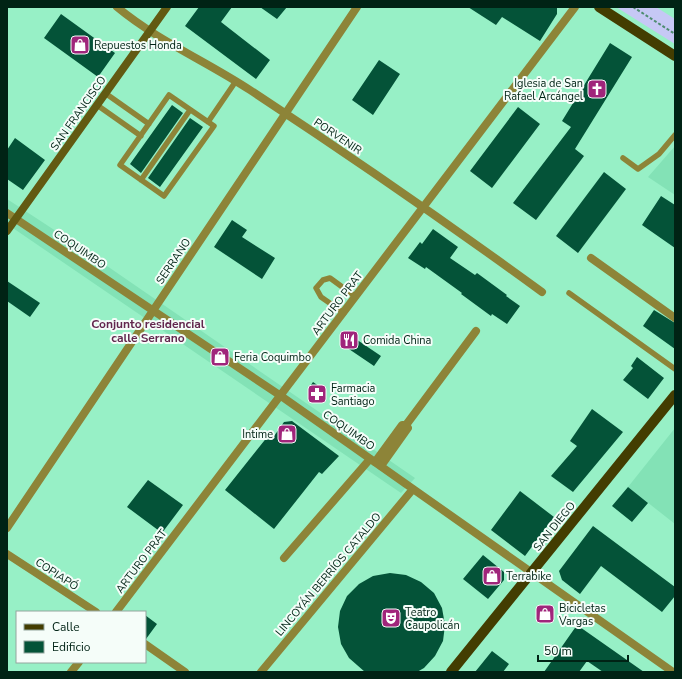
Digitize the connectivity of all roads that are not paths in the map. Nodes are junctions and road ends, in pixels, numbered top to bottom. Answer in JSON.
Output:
{"nodes":[{"id":1,"x":117,"y":7,"type":"edge"},
{"id":2,"x":167,"y":7,"type":"edge"},
{"id":3,"x":357,"y":7,"type":"edge"},
{"id":4,"x":575,"y":7,"type":"edge"},
{"id":5,"x":599,"y":7,"type":"edge"},
{"id":6,"x":150,"y":32,"type":"junction"},
{"id":7,"x":675,"y":56,"type":"edge"},
{"id":8,"x":236,"y":81,"type":"junction"},
{"id":9,"x":105,"y":93,"type":"junction"},
{"id":10,"x":97,"y":105,"type":"junction"},
{"id":11,"x":190,"y":110,"type":"junction"},
{"id":12,"x":286,"y":114,"type":"junction"},
{"id":13,"x":208,"y":122,"type":"junction"},
{"id":14,"x":149,"y":124,"type":"junction"},
{"id":15,"x":675,"y":135,"type":"edge"},
{"id":16,"x":141,"y":136,"type":"junction"},
{"id":17,"x":623,"y":158,"type":"dead end"},
{"id":18,"x":141,"y":180,"type":"junction"},
{"id":19,"x":423,"y":207,"type":"junction"},
{"id":20,"x":7,"y":213,"type":"edge"},
{"id":21,"x":16,"y":219,"type":"junction"},
{"id":22,"x":7,"y":231,"type":"edge"},
{"id":23,"x":591,"y":258,"type":"dead end"},
{"id":24,"x":542,"y":292,"type":"dead end"},
{"id":25,"x":569,"y":293,"type":"dead end"},
{"id":26,"x":356,"y":297,"type":"junction"},
{"id":27,"x":153,"y":311,"type":"junction"},
{"id":28,"x":344,"y":313,"type":"junction"},
{"id":29,"x":675,"y":318,"type":"edge"},
{"id":30,"x":476,"y":331,"type":"dead end"},
{"id":31,"x":675,"y":369,"type":"edge"},
{"id":32,"x":675,"y":395,"type":"edge"},
{"id":33,"x":281,"y":396,"type":"junction"},
{"id":34,"x":375,"y":462,"type":"junction"},
{"id":35,"x":413,"y":489,"type":"junction"},
{"id":36,"x":7,"y":528,"type":"edge"},
{"id":37,"x":7,"y":554,"type":"edge"},
{"id":38,"x":284,"y":558,"type":"dead end"},
{"id":39,"x":532,"y":572,"type":"junction"},
{"id":40,"x":94,"y":611,"type":"edge"},
{"id":41,"x":117,"y":611,"type":"edge"},
{"id":42,"x":146,"y":645,"type":"edge"},
{"id":43,"x":77,"y":663,"type":"edge"},
{"id":44,"x":71,"y":672,"type":"edge"},
{"id":45,"x":185,"y":672,"type":"edge"},
{"id":46,"x":261,"y":672,"type":"edge"},
{"id":47,"x":451,"y":672,"type":"edge"},
{"id":48,"x":673,"y":672,"type":"edge"}],
"edges":[{"from":1,"to":6,"type":"street","name":"PORVENIR"},
{"from":2,"to":6,"type":"main road","name":"SAN FRANCISCO"},
{"from":3,"to":12,"type":"street","name":"SERRANO"},
{"from":4,"to":19,"type":"street","name":"ARTURO PRAT"},
{"from":5,"to":7,"type":"main road"},
{"from":6,"to":8,"type":"street","name":"PORVENIR"},
{"from":6,"to":9,"type":"main road","name":"SAN FRANCISCO"},
{"from":8,"to":12,"type":"street","name":"PORVENIR"},
{"from":8,"to":13,"type":"lane"},
{"from":9,"to":10,"type":"main road","name":"SAN FRANCISCO"},
{"from":9,"to":14,"type":"lane"},
{"from":10,"to":16,"type":"lane"},
{"from":10,"to":21,"type":"main road","name":"SAN FRANCISCO"},
{"from":11,"to":13,"type":"lane"},
{"from":11,"to":14,"type":"lane"},
{"from":11,"to":18,"type":"lane"},
{"from":12,"to":19,"type":"street","name":"PORVENIR"},
{"from":12,"to":27,"type":"street","name":"SERRANO"},
{"from":13,"to":18,"type":"lane"},
{"from":14,"to":16,"type":"lane"},
{"from":15,"to":17,"type":"lane"},
{"from":16,"to":18,"type":"lane"},
{"from":19,"to":24,"type":"street","name":"PORVENIR"},
{"from":19,"to":26,"type":"street","name":"ARTURO PRAT"},
{"from":20,"to":21,"type":"street","name":"COQUIMBO"},
{"from":21,"to":22,"type":"main road","name":"SAN FRANCISCO"},
{"from":21,"to":27,"type":"street","name":"COQUIMBO"},
{"from":23,"to":29,"type":"street"},
{"from":25,"to":31,"type":"lane"},
{"from":26,"to":28,"type":"street","name":"ARTURO PRAT"},
{"from":26,"to":28,"type":"lane"},
{"from":27,"to":33,"type":"street","name":"COQUIMBO"},
{"from":27,"to":36,"type":"street","name":"SERRANO"},
{"from":28,"to":33,"type":"street","name":"ARTURO PRAT"},
{"from":30,"to":34,"type":"street"},
{"from":32,"to":39,"type":"main road","name":"SAN DIEGO"},
{"from":33,"to":34,"type":"street","name":"COQUIMBO"},
{"from":33,"to":41,"type":"street","name":"ARTURO PRAT"},
{"from":34,"to":35,"type":"street","name":"COQUIMBO"},
{"from":34,"to":38,"type":"street"},
{"from":35,"to":39,"type":"street","name":"COQUIMBO"},
{"from":35,"to":46,"type":"street","name":"LINCOYÁN BERRÍOS CATALDO"},
{"from":37,"to":40,"type":"street","name":"COPIAPÓ"},
{"from":39,"to":47,"type":"main road","name":"SAN DIEGO"},
{"from":39,"to":48,"type":"street","name":"COQUIMBO"},
{"from":42,"to":45,"type":"street"},
{"from":43,"to":44,"type":"street"}]}
